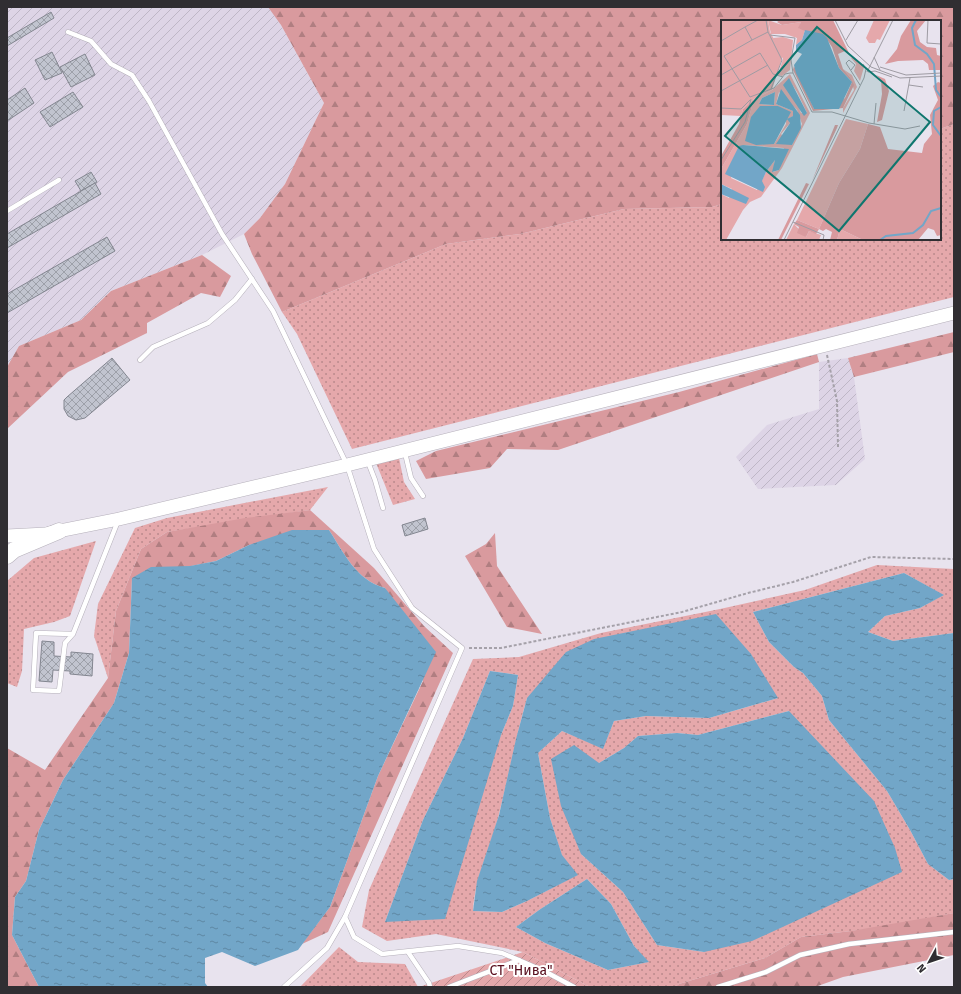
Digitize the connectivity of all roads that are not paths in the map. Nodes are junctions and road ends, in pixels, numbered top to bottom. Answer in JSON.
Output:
{"nodes":[{"id":1,"x":68,"y":32,"type":"dead end"},
{"id":2,"x":59,"y":180,"type":"dead end"},
{"id":3,"x":7,"y":211,"type":"edge"},
{"id":4,"x":252,"y":279,"type":"junction"},
{"id":5,"x":954,"y":313,"type":"edge"},
{"id":6,"x":140,"y":360,"type":"dead end"},
{"id":7,"x":404,"y":451,"type":"junction"},
{"id":8,"x":367,"y":460,"type":"junction"},
{"id":9,"x":347,"y":466,"type":"junction"},
{"id":10,"x":423,"y":496,"type":"dead end"},
{"id":11,"x":383,"y":508,"type":"dead end"},
{"id":12,"x":119,"y":519,"type":"junction"},
{"id":13,"x":53,"y":532,"type":"junction"},
{"id":14,"x":7,"y":536,"type":"edge"},
{"id":15,"x":7,"y":545,"type":"edge"},
{"id":16,"x":7,"y":556,"type":"edge"},
{"id":17,"x":73,"y":634,"type":"junction"},
{"id":18,"x":345,"y":917,"type":"junction"},
{"id":19,"x":954,"y":932,"type":"edge"},
{"id":20,"x":408,"y":952,"type":"junction"},
{"id":21,"x":519,"y":960,"type":"junction"},
{"id":22,"x":284,"y":987,"type":"edge"},
{"id":23,"x":430,"y":987,"type":"edge"},
{"id":24,"x":449,"y":987,"type":"edge"},
{"id":25,"x":574,"y":987,"type":"edge"},
{"id":26,"x":718,"y":987,"type":"edge"}],
"edges":[{"from":1,"to":4,"type":"lane"},
{"from":2,"to":3,"type":"lane"},
{"from":4,"to":6,"type":"lane"},
{"from":4,"to":9,"type":"lane"},
{"from":5,"to":7,"type":"street"},
{"from":7,"to":8,"type":"street"},
{"from":7,"to":10,"type":"lane"},
{"from":8,"to":9,"type":"street"},
{"from":8,"to":11,"type":"lane"},
{"from":9,"to":12,"type":"street"},
{"from":9,"to":18,"type":"lane"},
{"from":12,"to":13,"type":"street"},
{"from":12,"to":17,"type":"lane"},
{"from":13,"to":14,"type":"street"},
{"from":13,"to":15,"type":"street"},
{"from":13,"to":16,"type":"highway"},
{"from":17,"to":17,"type":"lane"},
{"from":18,"to":20,"type":"lane"},
{"from":18,"to":22,"type":"lane"},
{"from":19,"to":26,"type":"lane"},
{"from":20,"to":21,"type":"lane"},
{"from":20,"to":23,"type":"lane"},
{"from":21,"to":24,"type":"lane"},
{"from":21,"to":25,"type":"lane"}]}
